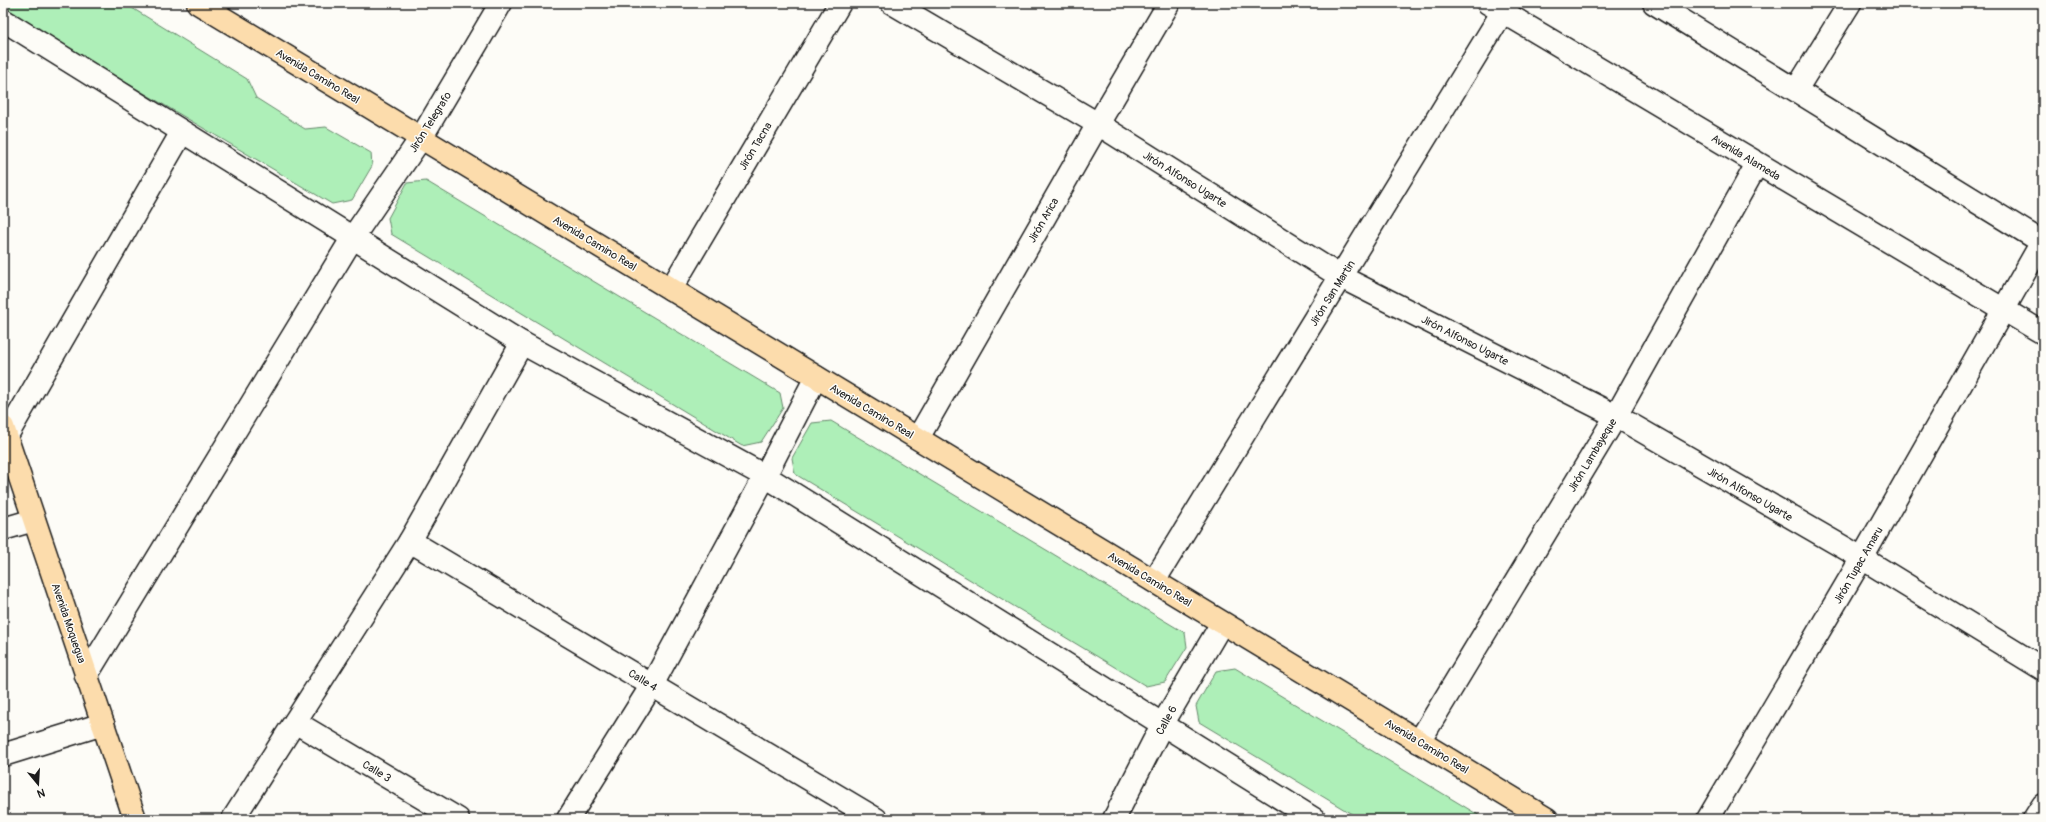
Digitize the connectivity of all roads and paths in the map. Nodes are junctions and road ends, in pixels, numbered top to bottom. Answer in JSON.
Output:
{"nodes":[{"id":1,"x":198,"y":3,"type":"edge"},
{"id":2,"x":501,"y":3,"type":"edge"},
{"id":3,"x":840,"y":3,"type":"edge"},
{"id":4,"x":892,"y":3,"type":"edge"},
{"id":5,"x":1169,"y":3,"type":"edge"},
{"id":6,"x":1654,"y":3,"type":"edge"},
{"id":7,"x":1850,"y":3,"type":"edge"},
{"id":8,"x":1500,"y":6,"type":"edge"},
{"id":9,"x":3,"y":20,"type":"edge"},
{"id":10,"x":1796,"y":90,"type":"junction"},
{"id":11,"x":1098,"y":124,"type":"junction"},
{"id":12,"x":182,"y":132,"type":"junction"},
{"id":13,"x":421,"y":138,"type":"junction"},
{"id":14,"x":1757,"y":164,"type":"junction"},
{"id":15,"x":353,"y":237,"type":"junction"},
{"id":16,"x":2043,"y":241,"type":"edge"},
{"id":17,"x":1341,"y":277,"type":"junction"},
{"id":18,"x":671,"y":289,"type":"junction"},
{"id":19,"x":2005,"y":310,"type":"junction"},
{"id":20,"x":2043,"y":333,"type":"edge"},
{"id":21,"x":522,"y":343,"type":"junction"},
{"id":22,"x":816,"y":377,"type":"junction"},
{"id":23,"x":1616,"y":416,"type":"junction"},
{"id":24,"x":5,"y":432,"type":"edge"},
{"id":25,"x":918,"y":438,"type":"junction"},
{"id":26,"x":765,"y":476,"type":"junction"},
{"id":27,"x":34,"y":520,"type":"junction"},
{"id":28,"x":3,"y":530,"type":"edge"},
{"id":29,"x":410,"y":541,"type":"junction"},
{"id":30,"x":1862,"y":558,"type":"junction"},
{"id":31,"x":1154,"y":581,"type":"junction"},
{"id":32,"x":1222,"y":623,"type":"junction"},
{"id":33,"x":2043,"y":669,"type":"edge"},
{"id":34,"x":86,"y":676,"type":"junction"},
{"id":35,"x":652,"y":685,"type":"junction"},
{"id":36,"x":295,"y":722,"type":"junction"},
{"id":37,"x":103,"y":724,"type":"junction"},
{"id":38,"x":1162,"y":725,"type":"junction"},
{"id":39,"x":1419,"y":742,"type":"junction"},
{"id":40,"x":3,"y":755,"type":"edge"},
{"id":41,"x":2043,"y":806,"type":"edge"},
{"id":42,"x":135,"y":819,"type":"edge"},
{"id":43,"x":233,"y":819,"type":"edge"},
{"id":44,"x":458,"y":819,"type":"edge"},
{"id":45,"x":568,"y":819,"type":"edge"},
{"id":46,"x":876,"y":819,"type":"edge"},
{"id":47,"x":1114,"y":819,"type":"edge"},
{"id":48,"x":1314,"y":819,"type":"edge"},
{"id":49,"x":1547,"y":819,"type":"edge"},
{"id":50,"x":1708,"y":819,"type":"edge"},
{"id":51,"x":2034,"y":819,"type":"edge"}],
"edges":[{"from":1,"to":13,"type":"main road","name":"Avenida Camino Real"},
{"from":2,"to":13,"type":"street","name":"Jirón Telegrafo"},
{"from":3,"to":18,"type":"street","name":"Jirón Tacna"},
{"from":4,"to":11,"type":"street","name":"Jirón Alfonso Ugarte"},
{"from":5,"to":11,"type":"street","name":"Jirón Arica"},
{"from":6,"to":10,"type":"street"},
{"from":7,"to":10,"type":"street"},
{"from":8,"to":14,"type":"street","name":"Avenida Alameda"},
{"from":8,"to":17,"type":"street","name":"Jirón San Martin"},
{"from":9,"to":12,"type":"street"},
{"from":10,"to":16,"type":"street"},
{"from":11,"to":17,"type":"street","name":"Jirón Alfonso Ugarte"},
{"from":11,"to":25,"type":"street","name":"Jirón Arica"},
{"from":12,"to":15,"type":"street"},
{"from":12,"to":24,"type":"street"},
{"from":13,"to":15,"type":"street","name":"Jirón Telegrafo"},
{"from":13,"to":18,"type":"main road","name":"Avenida Camino Real"},
{"from":14,"to":19,"type":"street","name":"Avenida Alameda"},
{"from":14,"to":23,"type":"street","name":"Jirón Lambayeque"},
{"from":15,"to":21,"type":"street"},
{"from":15,"to":34,"type":"street","name":"Jirón Telegrafo"},
{"from":16,"to":19,"type":"street"},
{"from":17,"to":23,"type":"street","name":"Jirón Alfonso Ugarte"},
{"from":17,"to":31,"type":"street","name":"Jirón San Martin"},
{"from":18,"to":22,"type":"main road","name":"Avenida Camino Real"},
{"from":19,"to":20,"type":"street","name":"Avenida Alameda"},
{"from":19,"to":30,"type":"street","name":"Jirón Tupac Amaru"},
{"from":21,"to":26,"type":"street"},
{"from":21,"to":29,"type":"street"},
{"from":22,"to":25,"type":"main road","name":"Avenida Camino Real"},
{"from":22,"to":26,"type":"street"},
{"from":23,"to":30,"type":"street","name":"Jirón Alfonso Ugarte"},
{"from":23,"to":39,"type":"street","name":"Jirón Lambayeque"},
{"from":24,"to":27,"type":"main road","name":"Avenida Moquegua"},
{"from":25,"to":31,"type":"main road","name":"Avenida Camino Real"},
{"from":26,"to":35,"type":"street"},
{"from":26,"to":38,"type":"street"},
{"from":27,"to":28,"type":"street"},
{"from":27,"to":34,"type":"main road","name":"Avenida Moquegua"},
{"from":29,"to":35,"type":"street","name":"Calle 4"},
{"from":29,"to":36,"type":"street"},
{"from":30,"to":33,"type":"street","name":"Jirón Alfonso Ugarte"},
{"from":30,"to":50,"type":"street","name":"Jirón Tupac Amaru"},
{"from":31,"to":32,"type":"main road","name":"Avenida Camino Real"},
{"from":32,"to":38,"type":"street","name":"Calle 6"},
{"from":32,"to":39,"type":"main road","name":"Avenida Camino Real"},
{"from":34,"to":37,"type":"main road","name":"Avenida Moquegua"},
{"from":35,"to":45,"type":"street"},
{"from":35,"to":46,"type":"street","name":"Calle 4"},
{"from":36,"to":43,"type":"street"},
{"from":36,"to":44,"type":"street","name":"Calle 3"},
{"from":37,"to":40,"type":"street"},
{"from":37,"to":42,"type":"main road","name":"Avenida Moquegua"},
{"from":38,"to":47,"type":"street","name":"Calle 6"},
{"from":38,"to":48,"type":"street"},
{"from":39,"to":49,"type":"main road","name":"Avenida Camino Real"},
{"from":41,"to":51,"type":"street"}]}
